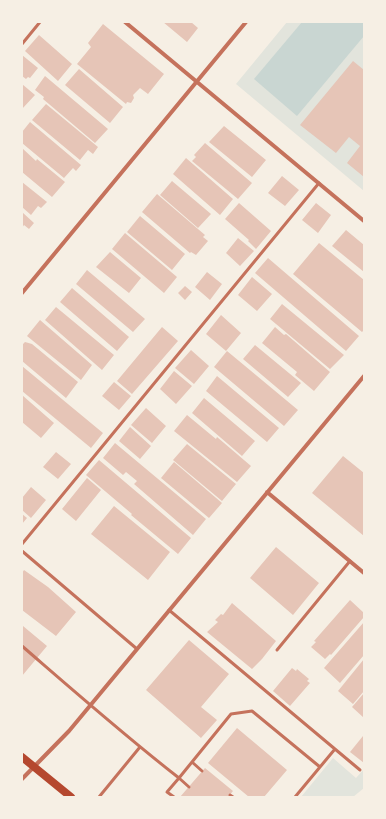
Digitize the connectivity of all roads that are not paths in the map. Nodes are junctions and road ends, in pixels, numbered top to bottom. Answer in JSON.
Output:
{"nodes":[{"id":1,"x":40,"y":22,"type":"edge"},
{"id":2,"x":125,"y":22,"type":"edge"},
{"id":3,"x":246,"y":22,"type":"edge"},
{"id":4,"x":22,"y":44,"type":"edge"},
{"id":5,"x":197,"y":82,"type":"junction"},
{"id":6,"x":319,"y":183,"type":"junction"},
{"id":7,"x":364,"y":221,"type":"edge"},
{"id":8,"x":22,"y":294,"type":"edge"},
{"id":9,"x":364,"y":376,"type":"edge"},
{"id":10,"x":267,"y":492,"type":"junction"},
{"id":11,"x":22,"y":544,"type":"edge"},
{"id":12,"x":22,"y":551,"type":"edge"},
{"id":13,"x":350,"y":561,"type":"junction"},
{"id":14,"x":364,"y":573,"type":"edge"},
{"id":15,"x":169,"y":610,"type":"junction"},
{"id":16,"x":22,"y":646,"type":"edge"},
{"id":17,"x":137,"y":649,"type":"junction"},
{"id":18,"x":277,"y":650,"type":"dead end"},
{"id":19,"x":91,"y":704,"type":"junction"},
{"id":20,"x":140,"y":747,"type":"junction"},
{"id":21,"x":335,"y":749,"type":"junction"},
{"id":22,"x":22,"y":757,"type":"edge"},
{"id":23,"x":192,"y":762,"type":"junction"},
{"id":24,"x":33,"y":766,"type":"junction"},
{"id":25,"x":320,"y":767,"type":"junction"},
{"id":26,"x":360,"y":770,"type":"dead end"},
{"id":27,"x":202,"y":771,"type":"dead end"},
{"id":28,"x":179,"y":778,"type":"junction"},
{"id":29,"x":22,"y":779,"type":"edge"},
{"id":30,"x":189,"y":787,"type":"dead end"},
{"id":31,"x":71,"y":797,"type":"edge"},
{"id":32,"x":99,"y":797,"type":"edge"},
{"id":33,"x":174,"y":797,"type":"edge"},
{"id":34,"x":295,"y":797,"type":"edge"}],
"edges":[{"from":1,"to":4,"type":"lane"},
{"from":2,"to":5,"type":"street"},
{"from":3,"to":5,"type":"street"},
{"from":5,"to":6,"type":"street"},
{"from":5,"to":8,"type":"street"},
{"from":6,"to":7,"type":"street"},
{"from":6,"to":11,"type":"lane"},
{"from":9,"to":10,"type":"street"},
{"from":10,"to":13,"type":"street"},
{"from":10,"to":15,"type":"street"},
{"from":12,"to":17,"type":"lane"},
{"from":13,"to":14,"type":"street"},
{"from":13,"to":18,"type":"lane"},
{"from":15,"to":17,"type":"street"},
{"from":15,"to":21,"type":"lane"},
{"from":16,"to":19,"type":"lane"},
{"from":17,"to":19,"type":"street"},
{"from":19,"to":20,"type":"lane"},
{"from":19,"to":24,"type":"street"},
{"from":20,"to":28,"type":"lane"},
{"from":20,"to":32,"type":"lane"},
{"from":21,"to":25,"type":"lane"},
{"from":21,"to":26,"type":"lane"},
{"from":22,"to":24,"type":"main road"},
{"from":23,"to":25,"type":"lane"},
{"from":23,"to":27,"type":"lane"},
{"from":23,"to":28,"type":"lane"},
{"from":24,"to":29,"type":"street"},
{"from":24,"to":31,"type":"main road"},
{"from":25,"to":34,"type":"lane"},
{"from":28,"to":30,"type":"lane"},
{"from":28,"to":33,"type":"lane"}]}
